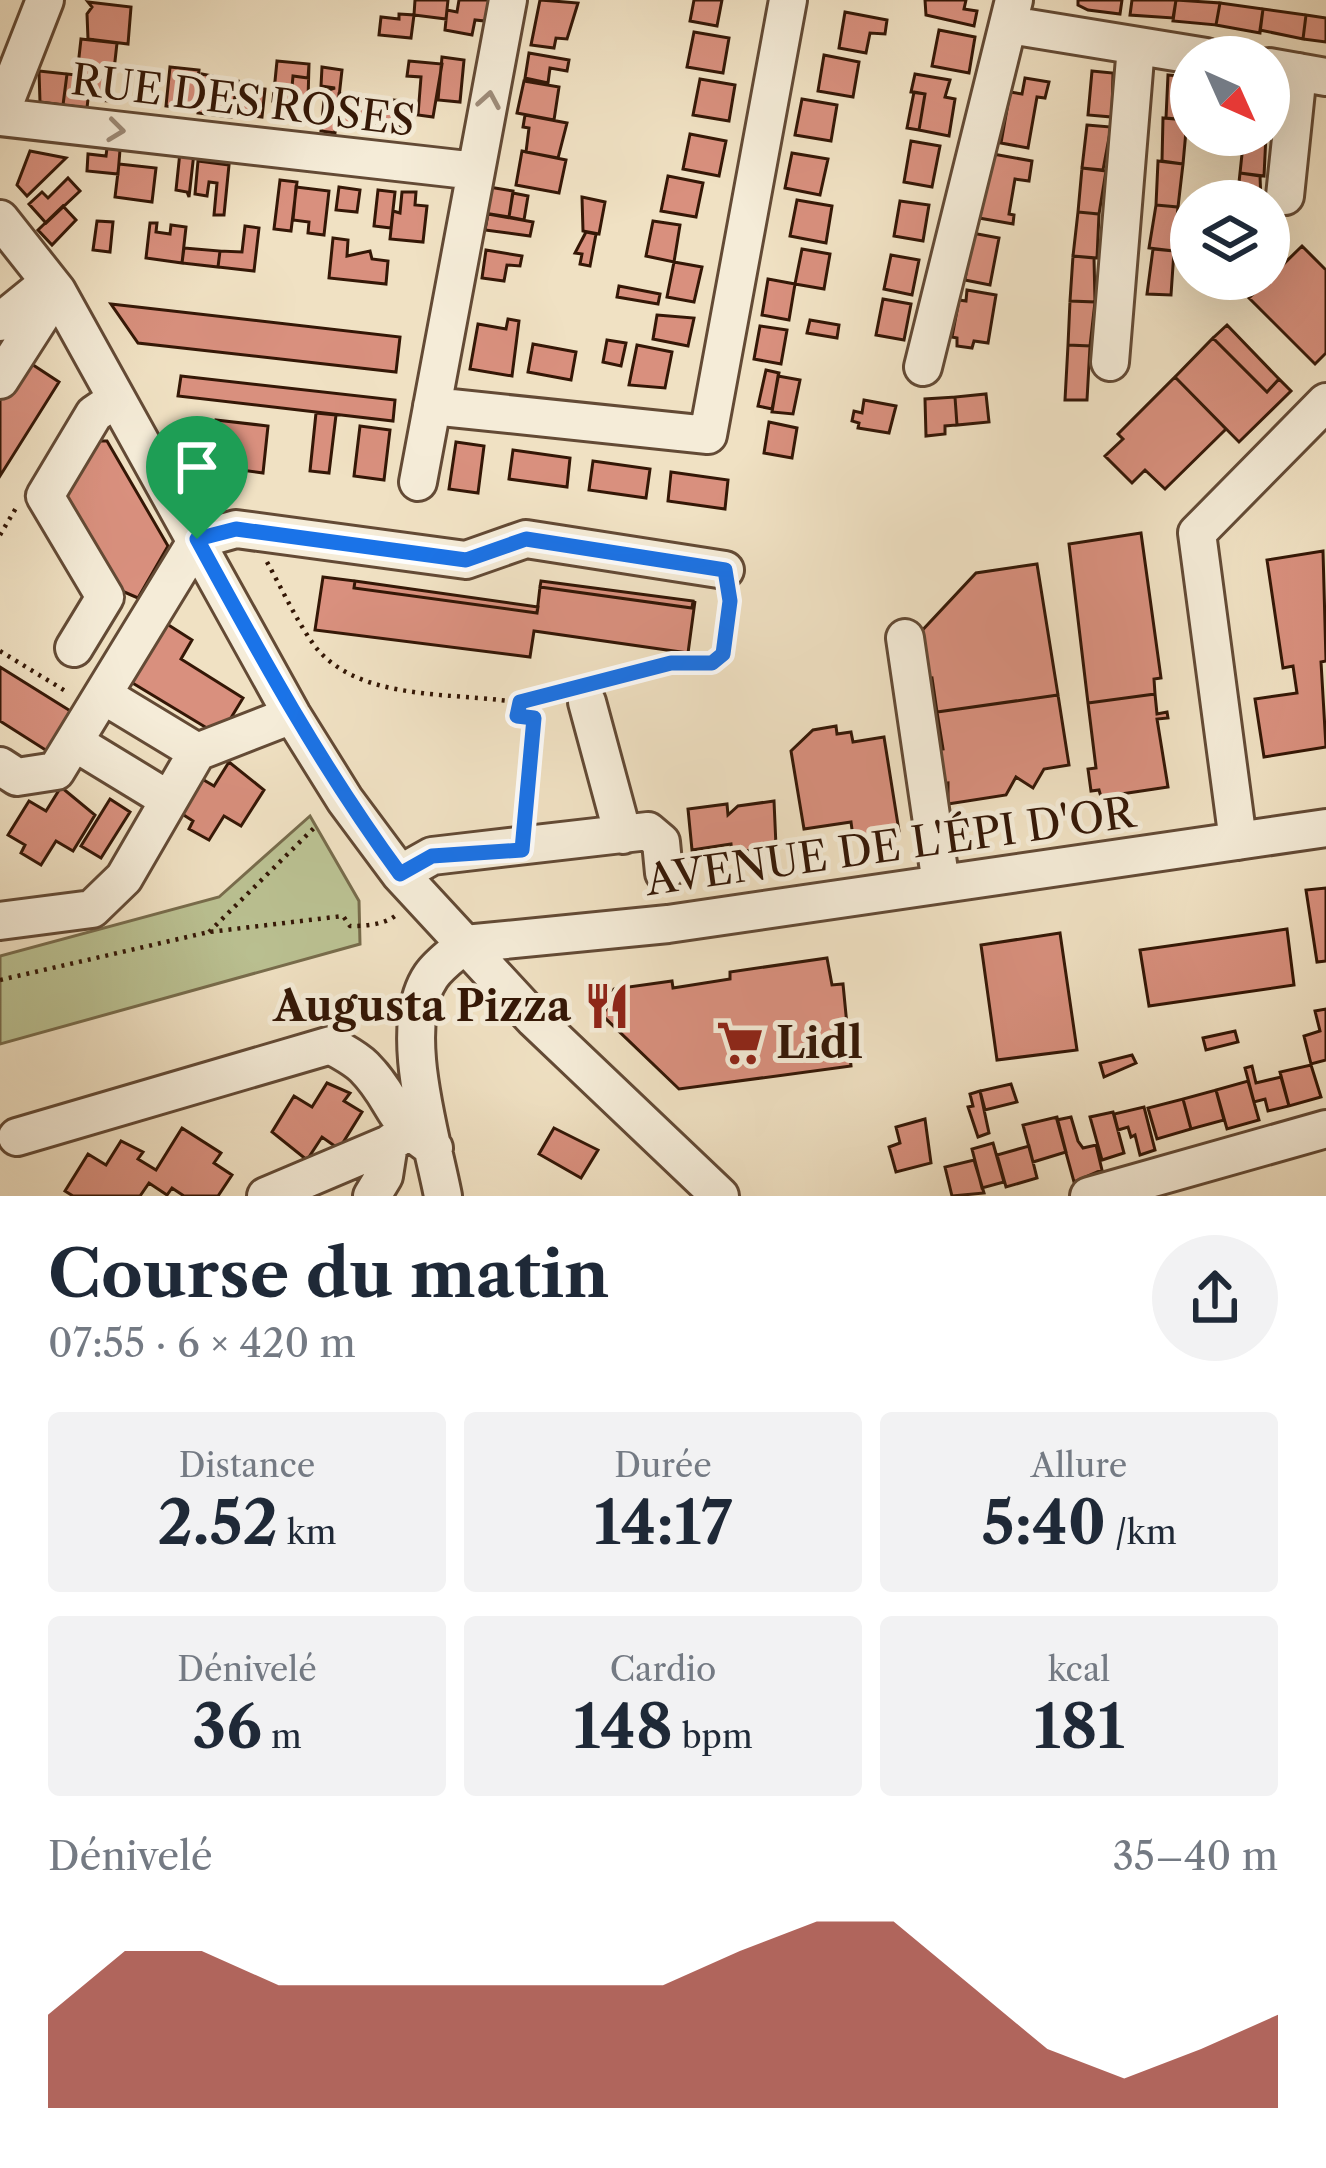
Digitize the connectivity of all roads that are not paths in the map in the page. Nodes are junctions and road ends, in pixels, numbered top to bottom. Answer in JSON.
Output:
{"nodes":[{"id":1,"x":45,"y":0,"type":"edge"},
{"id":2,"x":508,"y":0,"type":"edge"},
{"id":3,"x":788,"y":0,"type":"edge"},
{"id":4,"x":1012,"y":12,"type":"edge"},
{"id":5,"x":1136,"y":46,"type":"junction"},
{"id":6,"x":1170,"y":51,"type":"edge"},
{"id":7,"x":1298,"y":72,"type":"edge"},
{"id":8,"x":0,"y":116,"type":"edge"},
{"id":9,"x":476,"y":172,"type":"junction"},
{"id":10,"x":1287,"y":180,"type":"edge"},
{"id":11,"x":0,"y":219,"type":"edge"},
{"id":12,"x":54,"y":286,"type":"junction"},
{"id":13,"x":0,"y":322,"type":"edge"},
{"id":14,"x":1110,"y":362,"type":"dead end"},
{"id":15,"x":923,"y":367,"type":"dead end"},
{"id":16,"x":0,"y":380,"type":"edge"},
{"id":17,"x":116,"y":399,"type":"junction"},
{"id":18,"x":1326,"y":403,"type":"edge"},
{"id":19,"x":433,"y":406,"type":"junction"},
{"id":20,"x":418,"y":482,"type":"dead end"},
{"id":21,"x":197,"y":539,"type":"junction"},
{"id":22,"x":725,"y":570,"type":"road end"},
{"id":23,"x":904,"y":638,"type":"dead end"},
{"id":24,"x":74,"y":648,"type":"dead end"},
{"id":25,"x":584,"y":691,"type":"road end"},
{"id":26,"x":99,"y":702,"type":"junction"},
{"id":27,"x":292,"y":715,"type":"junction"},
{"id":28,"x":74,"y":742,"type":"junction"},
{"id":29,"x":197,"y":752,"type":"junction"},
{"id":30,"x":6,"y":774,"type":"edge"},
{"id":31,"x":169,"y":800,"type":"junction"},
{"id":32,"x":1326,"y":828,"type":"edge"},
{"id":33,"x":622,"y":835,"type":"junction"},
{"id":34,"x":1238,"y":841,"type":"junction"},
{"id":35,"x":664,"y":873,"type":"dead end"},
{"id":36,"x":941,"y":884,"type":"junction"},
{"id":37,"x":401,"y":892,"type":"junction"},
{"id":38,"x":0,"y":922,"type":"edge"},
{"id":39,"x":465,"y":944,"type":"junction"},
{"id":40,"x":1326,"y":1129,"type":"edge"},
{"id":41,"x":17,"y":1137,"type":"dead end"},
{"id":42,"x":410,"y":1141,"type":"junction"},
{"id":43,"x":266,"y":1196,"type":"edge"},
{"id":44,"x":372,"y":1196,"type":"edge"},
{"id":45,"x":443,"y":1196,"type":"edge"},
{"id":46,"x":720,"y":1196,"type":"edge"},
{"id":47,"x":1089,"y":1196,"type":"edge"}],
"edges":[{"from":1,"to":8,"type":"street"},
{"from":9,"to":2,"type":"street","one_way":true},
{"from":3,"to":19,"type":"street"},
{"from":4,"to":5,"type":"street"},
{"from":4,"to":15,"type":"street"},
{"from":5,"to":6,"type":"street"},
{"from":5,"to":14,"type":"street"},
{"from":7,"to":10,"type":"street"},
{"from":8,"to":9,"type":"street","name":"RUE DES ROSES","one_way":true},
{"from":9,"to":19,"type":"street"},
{"from":11,"to":12,"type":"street"},
{"from":12,"to":13,"type":"street"},
{"from":12,"to":16,"type":"street"},
{"from":12,"to":17,"type":"street"},
{"from":17,"to":21,"type":"street"},
{"from":17,"to":24,"type":"street"},
{"from":18,"to":34,"type":"street"},
{"from":19,"to":20,"type":"street"},
{"from":21,"to":22,"type":"street"},
{"from":21,"to":26,"type":"street"},
{"from":21,"to":27,"type":"street"},
{"from":23,"to":36,"type":"street"},
{"from":25,"to":33,"type":"street"},
{"from":26,"to":28,"type":"street"},
{"from":26,"to":29,"type":"street"},
{"from":27,"to":29,"type":"street"},
{"from":27,"to":37,"type":"street"},
{"from":28,"to":30,"type":"street"},
{"from":28,"to":31,"type":"street"},
{"from":29,"to":31,"type":"street"},
{"from":31,"to":38,"type":"street"},
{"from":32,"to":34,"type":"street","name":"AVENUE DE L'ÉPI D'OR"},
{"from":33,"to":35,"type":"street"},
{"from":33,"to":37,"type":"street"},
{"from":34,"to":36,"type":"street","name":"AVENUE DE L'ÉPI D'OR"},
{"from":36,"to":39,"type":"street","name":"AVENUE DE L'ÉPI D'OR"},
{"from":37,"to":39,"type":"street"},
{"from":39,"to":42,"type":"street"},
{"from":39,"to":46,"type":"street"},
{"from":40,"to":47,"type":"street"},
{"from":41,"to":42,"type":"street"},
{"from":42,"to":43,"type":"street"},
{"from":42,"to":44,"type":"street"},
{"from":42,"to":45,"type":"street"}]}
